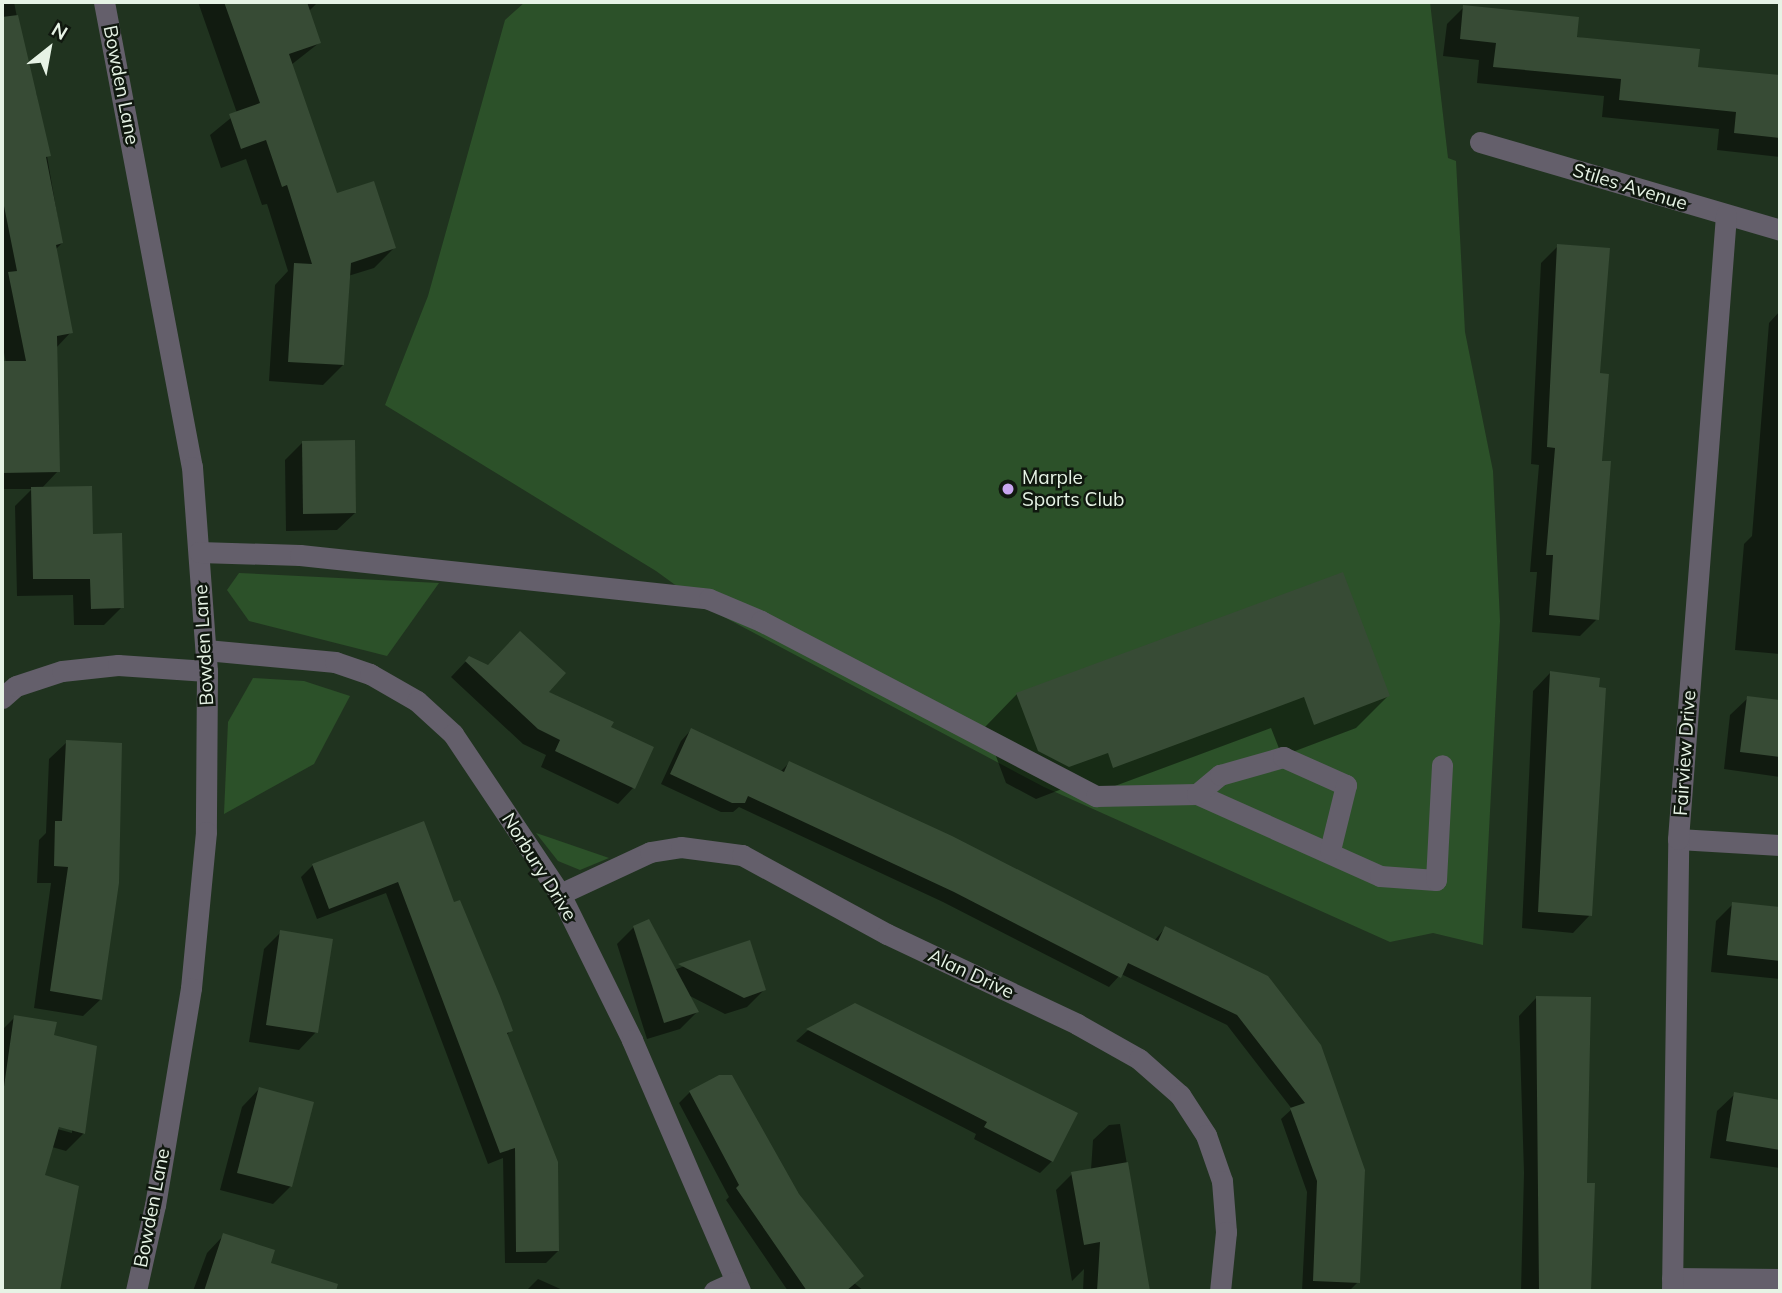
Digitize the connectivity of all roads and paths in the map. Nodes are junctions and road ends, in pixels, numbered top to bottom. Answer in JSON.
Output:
{"nodes":[{"id":1,"x":104,"y":2,"type":"edge"},
{"id":2,"x":1480,"y":142,"type":"dead end"},
{"id":3,"x":1726,"y":215,"type":"junction"},
{"id":4,"x":1780,"y":230,"type":"edge"},
{"id":5,"x":199,"y":552,"type":"junction"},
{"id":6,"x":207,"y":660,"type":"junction"},
{"id":7,"x":2,"y":698,"type":"edge"},
{"id":8,"x":1443,"y":765,"type":"dead end"},
{"id":9,"x":1197,"y":794,"type":"junction"},
{"id":10,"x":1678,"y":839,"type":"junction"},
{"id":11,"x":1780,"y":845,"type":"edge"},
{"id":12,"x":1330,"y":850,"type":"junction"},
{"id":13,"x":560,"y":894,"type":"junction"},
{"id":14,"x":1780,"y":1279,"type":"edge"},
{"id":15,"x":1672,"y":1285,"type":"edge"},
{"id":16,"x":737,"y":1286,"type":"edge"},
{"id":17,"x":136,"y":1291,"type":"edge"},
{"id":18,"x":714,"y":1291,"type":"edge"},
{"id":19,"x":1220,"y":1291,"type":"edge"}],
"edges":[{"from":1,"to":5,"type":"street","name":"Bowden Lane"},
{"from":2,"to":3,"type":"street","name":"Stiles Avenue"},
{"from":3,"to":4,"type":"street","name":"Stiles Avenue"},
{"from":3,"to":10,"type":"street","name":"Fairview Drive"},
{"from":5,"to":6,"type":"street","name":"Bowden Lane"},
{"from":5,"to":9,"type":"street"},
{"from":6,"to":7,"type":"street","name":"Norbury Drive"},
{"from":6,"to":13,"type":"street","name":"Norbury Drive"},
{"from":6,"to":17,"type":"street","name":"Bowden Lane"},
{"from":8,"to":12,"type":"street"},
{"from":9,"to":12,"type":"street"},
{"from":9,"to":12,"type":"street"},
{"from":10,"to":11,"type":"street"},
{"from":10,"to":15,"type":"street","name":"Fairview Drive"},
{"from":13,"to":16,"type":"street","name":"Norbury Drive"},
{"from":13,"to":19,"type":"street","name":"Alan Drive"},
{"from":14,"to":15,"type":"street"},
{"from":16,"to":18,"type":"street"}]}
